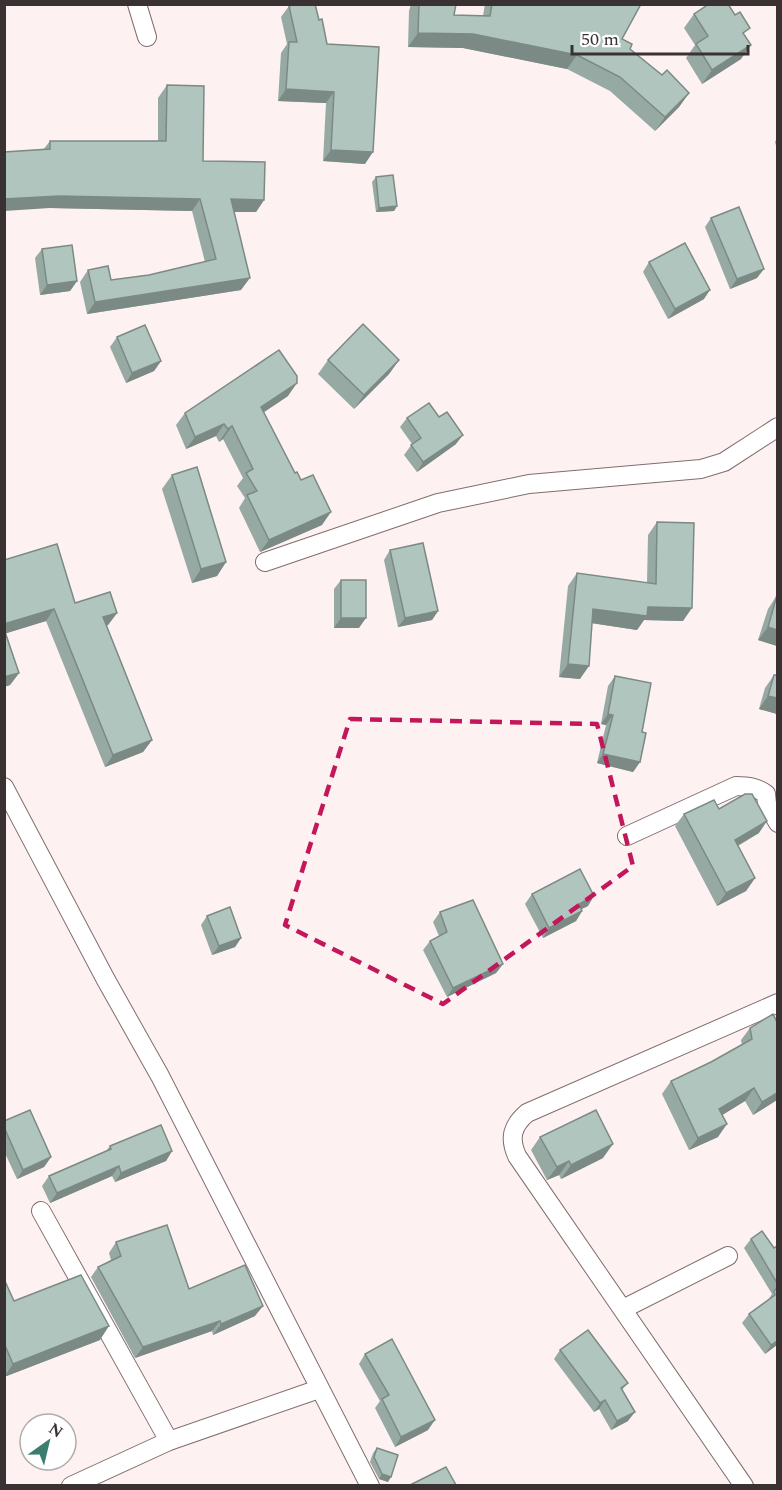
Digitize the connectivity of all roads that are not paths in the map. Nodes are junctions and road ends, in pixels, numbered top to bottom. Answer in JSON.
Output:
{"nodes":[{"id":1,"x":137,"y":4,"type":"edge"},
{"id":2,"x":147,"y":37,"type":"dead end"},
{"id":3,"x":777,"y":427,"type":"edge"},
{"id":4,"x":264,"y":562,"type":"dead end"},
{"id":5,"x":4,"y":787,"type":"edge"},
{"id":6,"x":777,"y":823,"type":"edge"},
{"id":7,"x":627,"y":836,"type":"dead end"},
{"id":8,"x":777,"y":1003,"type":"edge"},
{"id":9,"x":41,"y":1211,"type":"dead end"},
{"id":10,"x":728,"y":1256,"type":"dead end"},
{"id":11,"x":623,"y":1309,"type":"junction"},
{"id":12,"x":319,"y":1389,"type":"junction"},
{"id":13,"x":169,"y":1441,"type":"junction"},
{"id":14,"x":71,"y":1485,"type":"edge"},
{"id":15,"x":370,"y":1485,"type":"edge"},
{"id":16,"x":744,"y":1485,"type":"edge"}],
"edges":[{"from":1,"to":2,"type":"street"},
{"from":3,"to":4,"type":"street"},
{"from":5,"to":12,"type":"street"},
{"from":6,"to":7,"type":"street"},
{"from":8,"to":11,"type":"street"},
{"from":9,"to":13,"type":"street"},
{"from":10,"to":11,"type":"street"},
{"from":11,"to":16,"type":"street"},
{"from":12,"to":13,"type":"street"},
{"from":12,"to":15,"type":"street"},
{"from":13,"to":14,"type":"street"}]}
